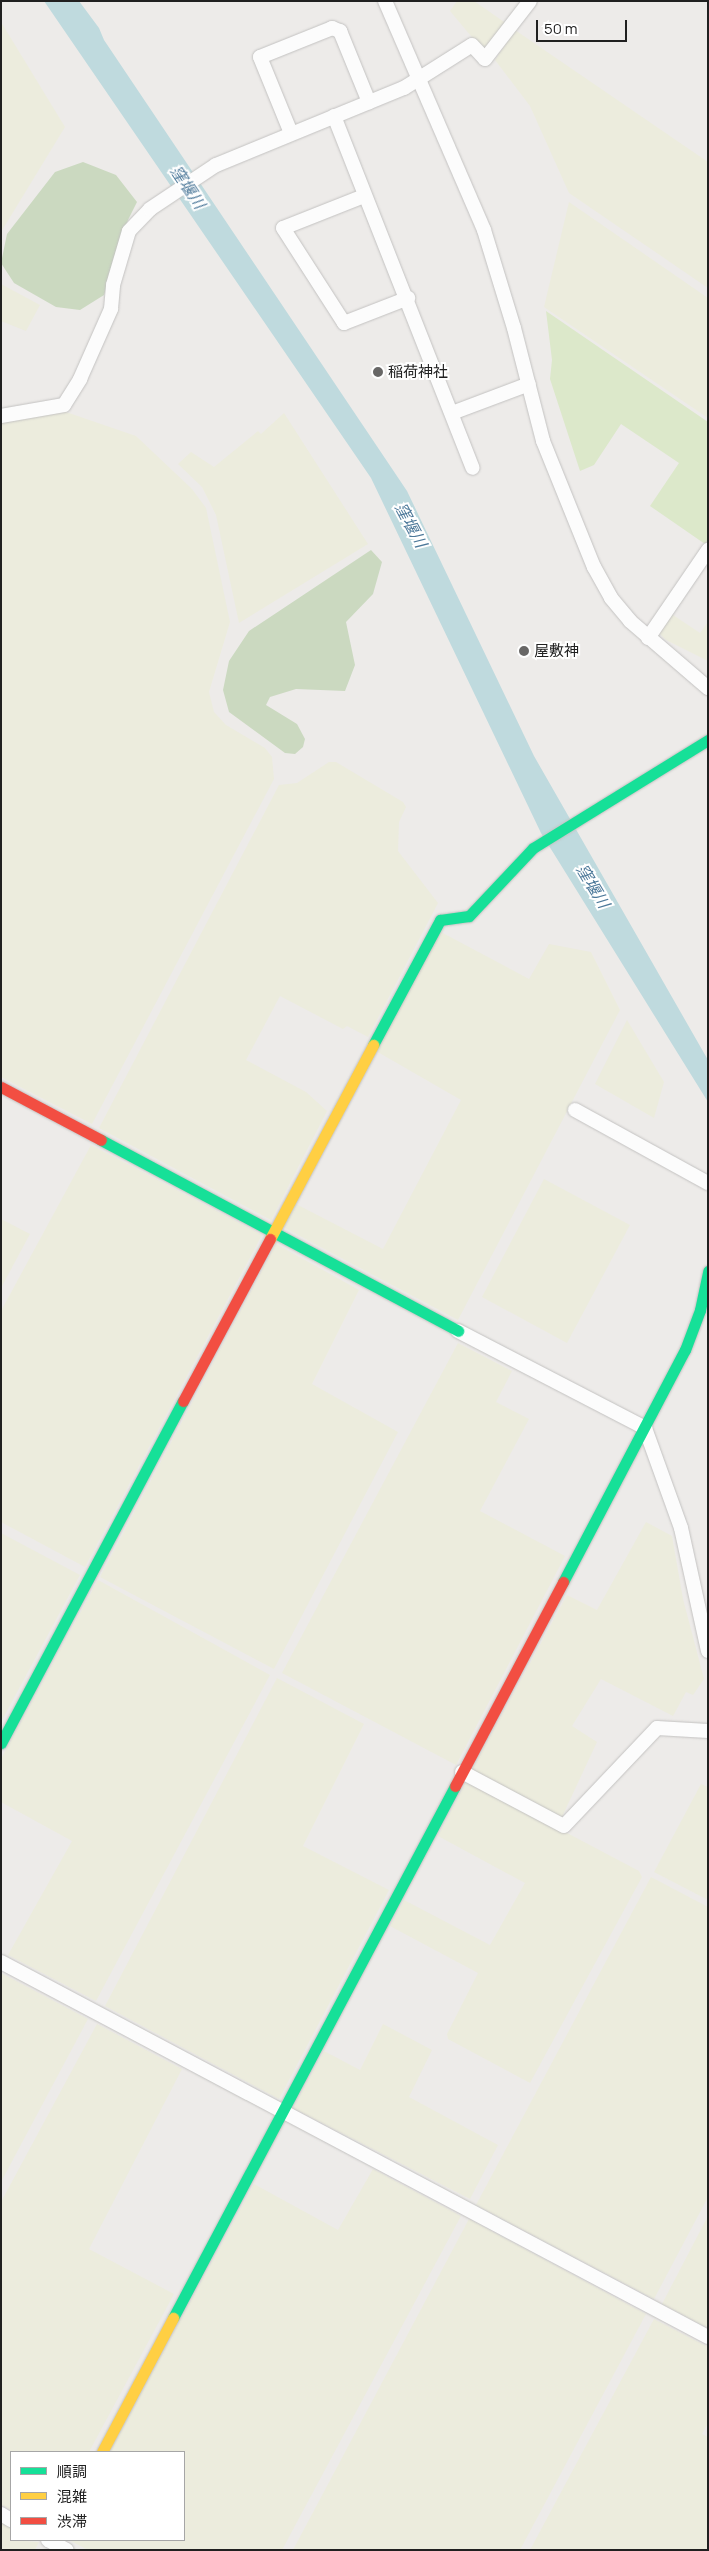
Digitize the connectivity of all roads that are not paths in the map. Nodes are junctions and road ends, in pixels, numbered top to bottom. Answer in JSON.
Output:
{"nodes":[{"id":1,"x":385,"y":1,"type":"edge"},
{"id":2,"x":530,"y":1,"type":"edge"},
{"id":3,"x":420,"y":78,"type":"junction"},
{"id":4,"x":369,"y":102,"type":"junction"},
{"id":5,"x":334,"y":116,"type":"junction"},
{"id":6,"x":291,"y":133,"type":"junction"},
{"id":7,"x":364,"y":196,"type":"junction"},
{"id":8,"x":408,"y":298,"type":"junction"},
{"id":9,"x":529,"y":384,"type":"junction"},
{"id":10,"x":452,"y":413,"type":"junction"},
{"id":11,"x":1,"y":416,"type":"edge"},
{"id":12,"x":473,"y":468,"type":"dead end"},
{"id":13,"x":708,"y":550,"type":"edge"},
{"id":14,"x":648,"y":638,"type":"junction"},
{"id":15,"x":708,"y":688,"type":"edge"},
{"id":16,"x":708,"y":740,"type":"edge"},
{"id":17,"x":1,"y":1087,"type":"edge"},
{"id":18,"x":575,"y":1110,"type":"dead end"},
{"id":19,"x":708,"y":1183,"type":"edge"},
{"id":20,"x":272,"y":1232,"type":"junction"},
{"id":21,"x":708,"y":1271,"type":"edge"},
{"id":22,"x":458,"y":1331,"type":"joint"},
{"id":23,"x":645,"y":1428,"type":"junction"},
{"id":24,"x":708,"y":1651,"type":"edge"},
{"id":25,"x":708,"y":1731,"type":"edge"},
{"id":26,"x":1,"y":1744,"type":"edge"},
{"id":27,"x":462,"y":1772,"type":"junction"},
{"id":28,"x":1,"y":1962,"type":"edge"},
{"id":29,"x":284,"y":2111,"type":"junction"},
{"id":30,"x":708,"y":2337,"type":"edge"},
{"id":31,"x":103,"y":2451,"type":"edge"},
{"id":32,"x":52,"y":2543,"type":"edge"},
{"id":33,"x":67,"y":2550,"type":"edge"}],
"edges":[{"from":1,"to":3,"type":"street"},
{"from":2,"to":3,"type":"street"},
{"from":3,"to":4,"type":"street"},
{"from":3,"to":9,"type":"street"},
{"from":4,"to":5,"type":"street"},
{"from":4,"to":6,"type":"street"},
{"from":5,"to":6,"type":"street"},
{"from":5,"to":7,"type":"street"},
{"from":6,"to":11,"type":"street"},
{"from":7,"to":8,"type":"street"},
{"from":7,"to":8,"type":"street"},
{"from":8,"to":10,"type":"street"},
{"from":9,"to":10,"type":"street"},
{"from":9,"to":14,"type":"street"},
{"from":10,"to":12,"type":"street"},
{"from":13,"to":14,"type":"street"},
{"from":14,"to":15,"type":"street"},
{"from":16,"to":20,"type":"street"},
{"from":17,"to":20,"type":"street"},
{"from":18,"to":19,"type":"street"},
{"from":20,"to":22,"type":"street"},
{"from":20,"to":26,"type":"street"},
{"from":21,"to":23,"type":"street"},
{"from":22,"to":23,"type":"street"},
{"from":23,"to":24,"type":"street"},
{"from":23,"to":27,"type":"street"},
{"from":25,"to":27,"type":"street"},
{"from":27,"to":29,"type":"street"},
{"from":28,"to":29,"type":"street"},
{"from":29,"to":30,"type":"street"},
{"from":29,"to":31,"type":"street"},
{"from":32,"to":33,"type":"street"}]}
